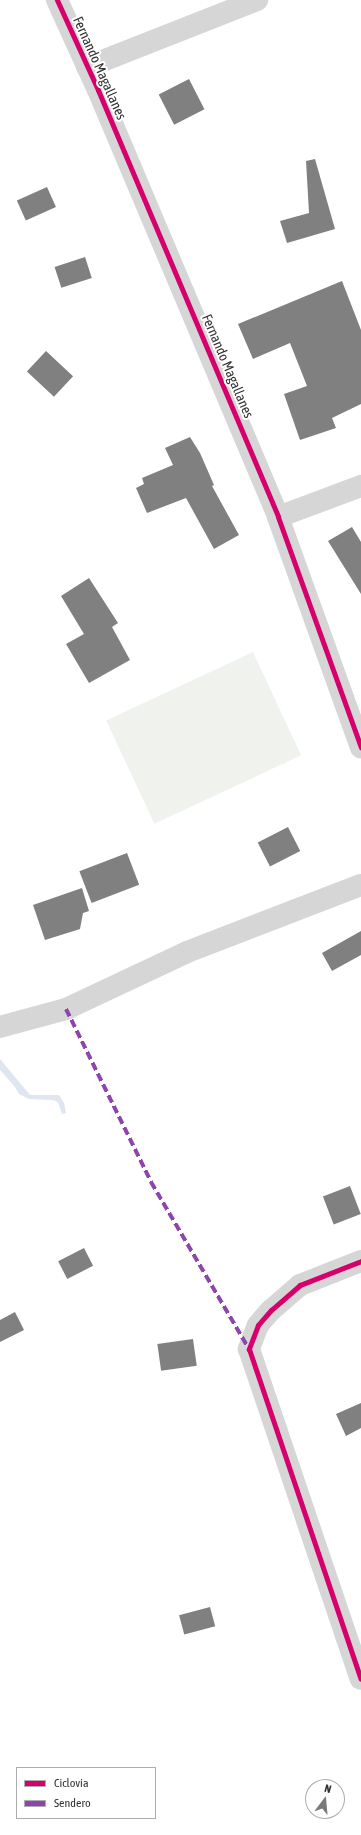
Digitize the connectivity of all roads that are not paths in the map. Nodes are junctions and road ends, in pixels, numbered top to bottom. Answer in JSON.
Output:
{"nodes":[{"id":1,"x":57,"y":0,"type":"edge"},
{"id":2,"x":257,"y":0,"type":"edge"},
{"id":3,"x":87,"y":67,"type":"junction"},
{"id":4,"x":361,"y":486,"type":"edge"},
{"id":5,"x":278,"y":517,"type":"junction"},
{"id":6,"x":361,"y":747,"type":"edge"},
{"id":7,"x":361,"y":885,"type":"edge"},
{"id":8,"x":0,"y":1027,"type":"edge"},
{"id":9,"x":361,"y":1261,"type":"edge"},
{"id":10,"x":361,"y":1680,"type":"edge"}],
"edges":[{"from":1,"to":3,"type":"street","name":"Fernando Magallanes"},
{"from":2,"to":3,"type":"street"},
{"from":3,"to":5,"type":"street","name":"Fernando Magallanes"},
{"from":4,"to":5,"type":"street"},
{"from":5,"to":6,"type":"street","name":"Fernando Magallanes"},
{"from":7,"to":8,"type":"street"},
{"from":9,"to":10,"type":"street"}]}
